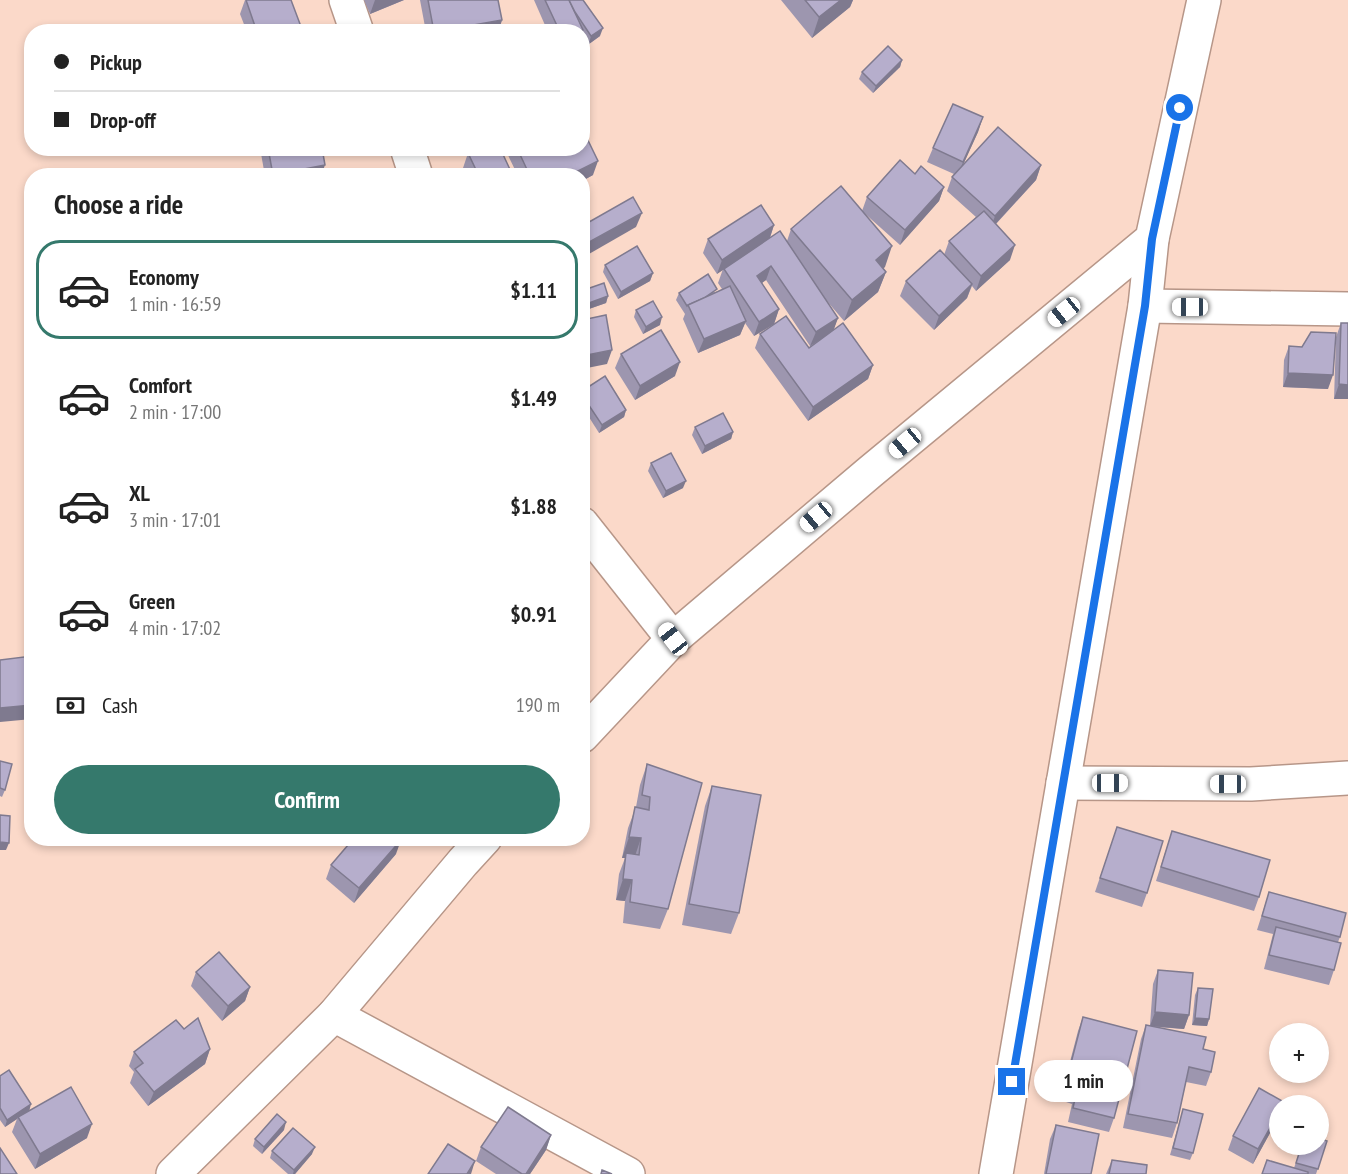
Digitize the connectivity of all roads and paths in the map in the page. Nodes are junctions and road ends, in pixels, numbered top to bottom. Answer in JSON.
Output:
{"nodes":[{"id":1,"x":346,"y":0,"type":"edge"},
{"id":2,"x":1204,"y":0,"type":"edge"},
{"id":3,"x":354,"y":24,"type":"edge"},
{"id":4,"x":1152,"y":239,"type":"junction"},
{"id":5,"x":1145,"y":306,"type":"junction"},
{"id":6,"x":1348,"y":309,"type":"edge"},
{"id":7,"x":590,"y":534,"type":"edge"},
{"id":8,"x":673,"y":639,"type":"junction"},
{"id":9,"x":590,"y":727,"type":"edge"},
{"id":10,"x":1348,"y":778,"type":"edge"},
{"id":11,"x":1063,"y":783,"type":"junction"},
{"id":12,"x":478,"y":846,"type":"edge"},
{"id":13,"x":334,"y":1015,"type":"junction"},
{"id":14,"x":173,"y":1174,"type":"edge"},
{"id":15,"x":628,"y":1174,"type":"edge"},
{"id":16,"x":996,"y":1174,"type":"edge"}],
"edges":[{"from":1,"to":3,"type":"street"},
{"from":2,"to":4,"type":"street"},
{"from":4,"to":5,"type":"street"},
{"from":4,"to":8,"type":"street"},
{"from":5,"to":6,"type":"street"},
{"from":5,"to":11,"type":"street"},
{"from":7,"to":8,"type":"street"},
{"from":8,"to":9,"type":"street"},
{"from":10,"to":11,"type":"street"},
{"from":11,"to":16,"type":"street"},
{"from":12,"to":13,"type":"street"},
{"from":13,"to":14,"type":"street"},
{"from":13,"to":15,"type":"street"}]}
